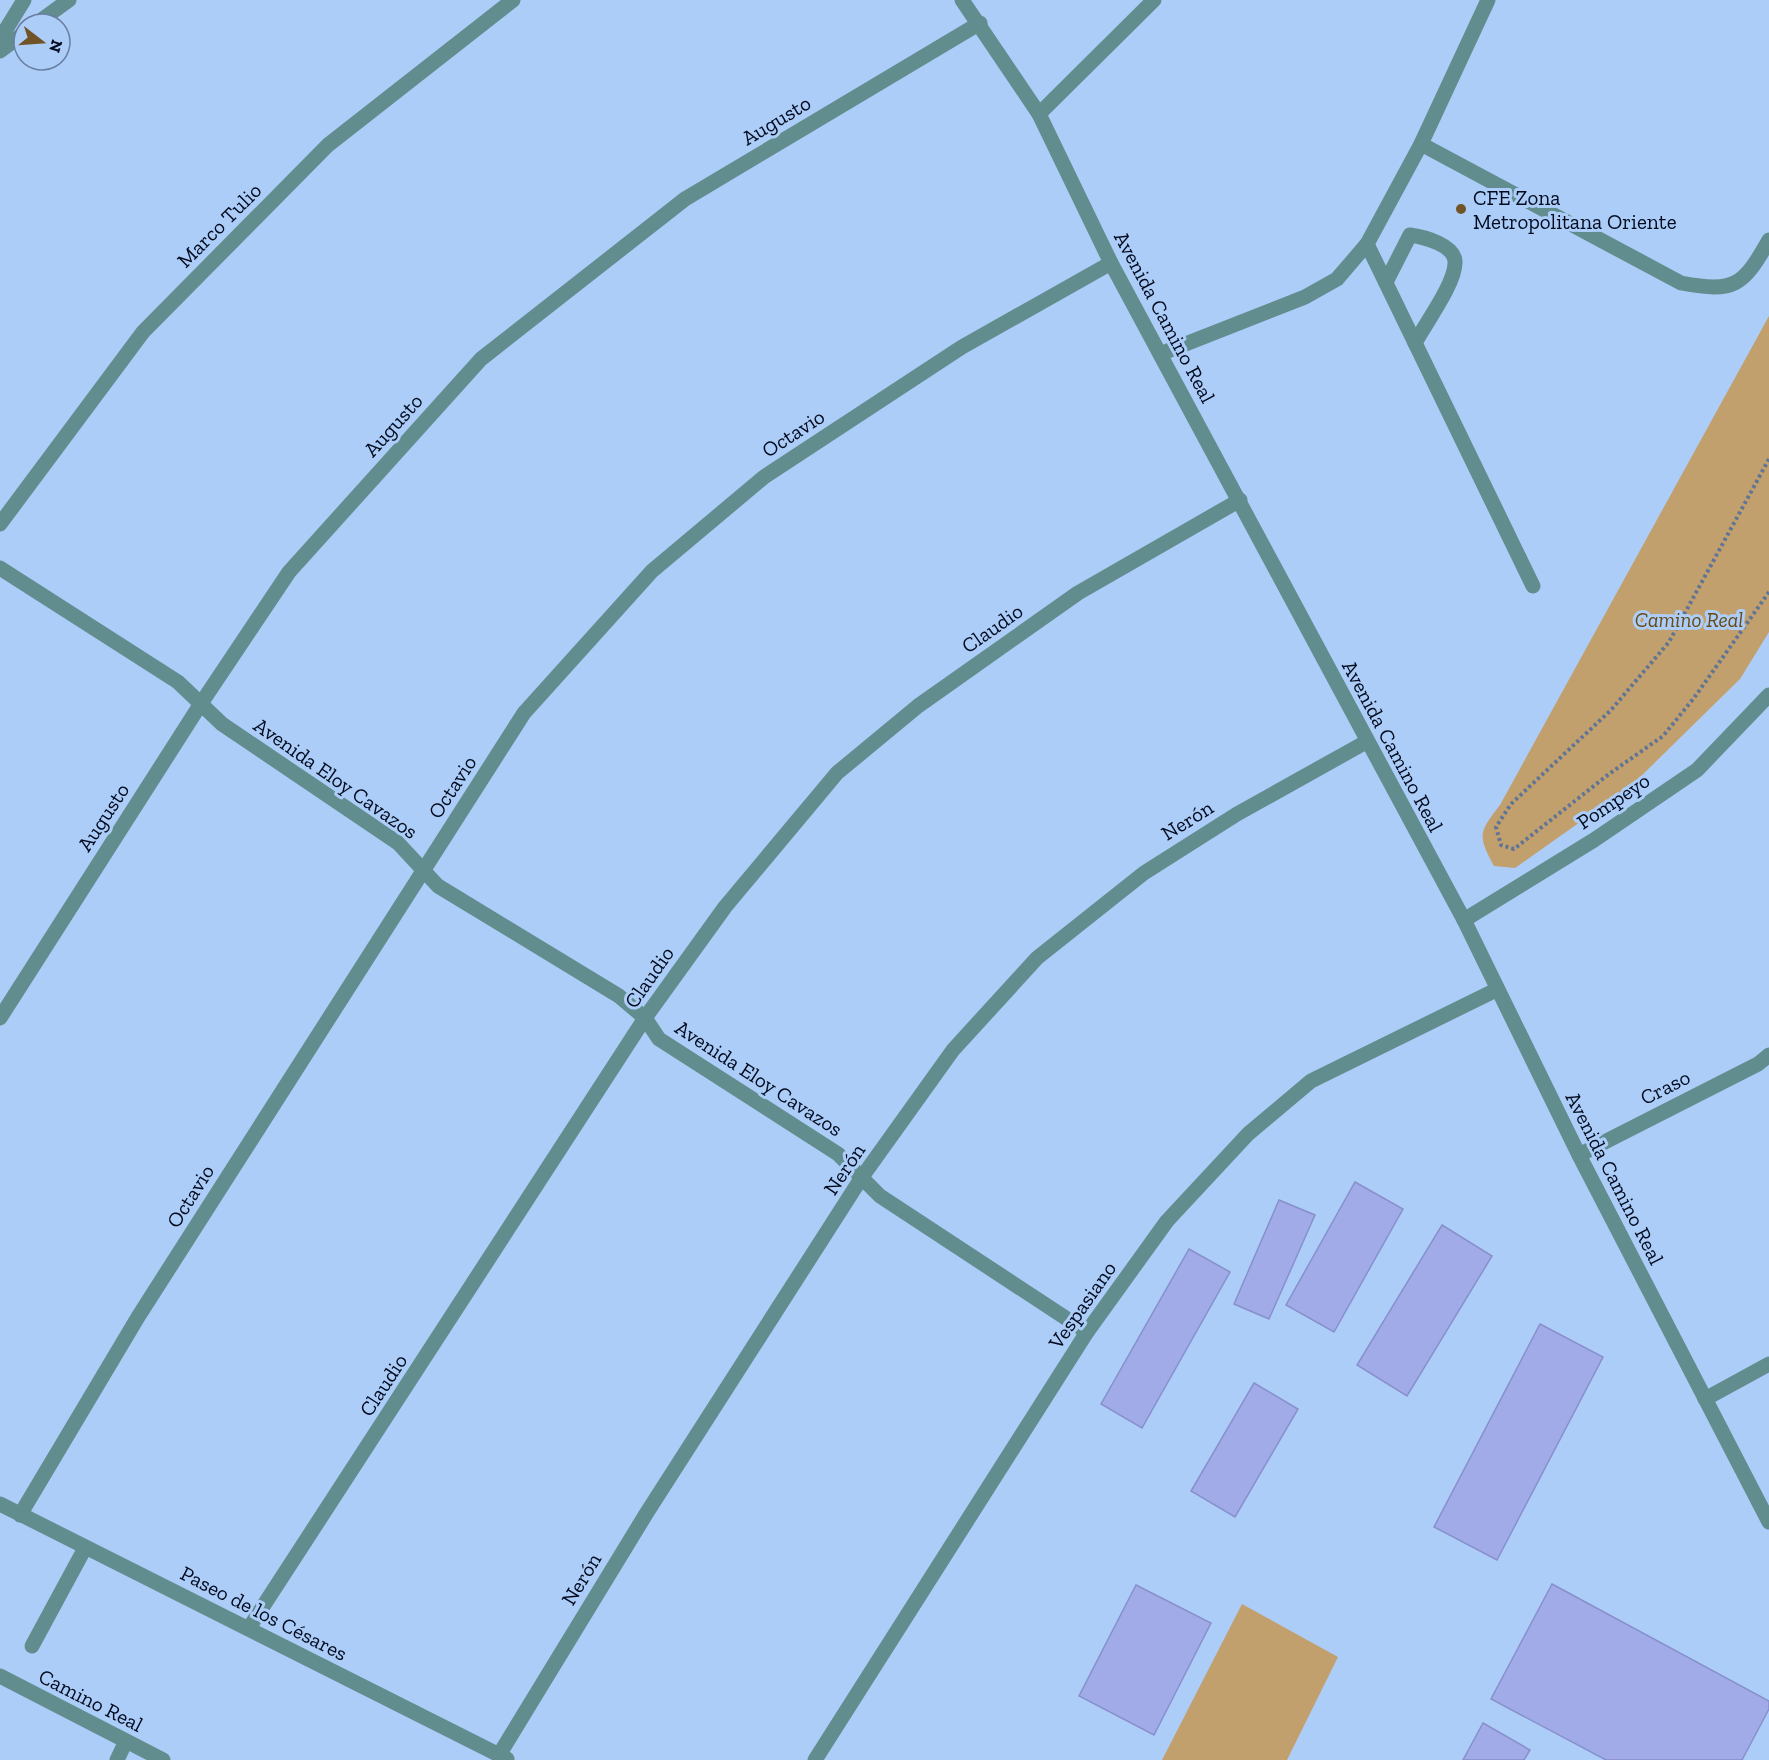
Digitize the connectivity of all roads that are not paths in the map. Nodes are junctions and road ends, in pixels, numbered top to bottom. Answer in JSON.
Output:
{"nodes":[{"id":1,"x":24,"y":0,"type":"edge"},
{"id":2,"x":69,"y":0,"type":"edge"},
{"id":3,"x":513,"y":0,"type":"edge"},
{"id":4,"x":962,"y":0,"type":"edge"},
{"id":5,"x":1154,"y":0,"type":"edge"},
{"id":6,"x":1488,"y":0,"type":"edge"},
{"id":7,"x":52,"y":12,"type":"edge"},
{"id":8,"x":980,"y":23,"type":"junction"},
{"id":9,"x":0,"y":39,"type":"edge"},
{"id":10,"x":1039,"y":114,"type":"junction"},
{"id":11,"x":1421,"y":144,"type":"junction"},
{"id":12,"x":1769,"y":240,"type":"edge"},
{"id":13,"x":1367,"y":244,"type":"junction"},
{"id":14,"x":1111,"y":263,"type":"junction"},
{"id":15,"x":1386,"y":282,"type":"junction"},
{"id":16,"x":1414,"y":343,"type":"junction"},
{"id":17,"x":1160,"y":354,"type":"junction"},
{"id":18,"x":1240,"y":500,"type":"junction"},
{"id":19,"x":0,"y":524,"type":"edge"},
{"id":20,"x":0,"y":568,"type":"edge"},
{"id":21,"x":1533,"y":586,"type":"dead end"},
{"id":22,"x":1769,"y":694,"type":"edge"},
{"id":23,"x":200,"y":705,"type":"junction"},
{"id":24,"x":1366,"y":742,"type":"junction"},
{"id":25,"x":424,"y":870,"type":"junction"},
{"id":26,"x":1464,"y":920,"type":"junction"},
{"id":27,"x":1496,"y":990,"type":"junction"},
{"id":28,"x":0,"y":1018,"type":"edge"},
{"id":29,"x":645,"y":1018,"type":"junction"},
{"id":30,"x":1769,"y":1055,"type":"edge"},
{"id":31,"x":1579,"y":1155,"type":"junction"},
{"id":32,"x":862,"y":1177,"type":"junction"},
{"id":33,"x":1087,"y":1332,"type":"junction"},
{"id":34,"x":1769,"y":1364,"type":"edge"},
{"id":35,"x":1705,"y":1399,"type":"junction"},
{"id":36,"x":0,"y":1504,"type":"edge"},
{"id":37,"x":20,"y":1515,"type":"junction"},
{"id":38,"x":1769,"y":1522,"type":"edge"},
{"id":39,"x":85,"y":1548,"type":"junction"},
{"id":40,"x":249,"y":1628,"type":"junction"},
{"id":41,"x":32,"y":1646,"type":"dead end"},
{"id":42,"x":0,"y":1676,"type":"edge"},
{"id":43,"x":126,"y":1741,"type":"junction"},
{"id":44,"x":503,"y":1758,"type":"edge"},
{"id":45,"x":117,"y":1760,"type":"edge"},
{"id":46,"x":163,"y":1760,"type":"edge"},
{"id":47,"x":815,"y":1760,"type":"edge"}],
"edges":[{"from":1,"to":9,"type":"street"},
{"from":2,"to":7,"type":"street"},
{"from":3,"to":19,"type":"street","name":"Marco Tulio"},
{"from":4,"to":8,"type":"street","name":"Avenida Camino Real"},
{"from":5,"to":10,"type":"street"},
{"from":6,"to":11,"type":"street"},
{"from":8,"to":10,"type":"street","name":"Avenida Camino Real"},
{"from":8,"to":23,"type":"street","name":"Augusto"},
{"from":10,"to":14,"type":"street","name":"Avenida Camino Real"},
{"from":11,"to":12,"type":"street"},
{"from":11,"to":13,"type":"street"},
{"from":13,"to":15,"type":"street"},
{"from":13,"to":17,"type":"street"},
{"from":14,"to":17,"type":"street","name":"Avenida Camino Real"},
{"from":14,"to":25,"type":"street","name":"Octavio"},
{"from":15,"to":16,"type":"street"},
{"from":15,"to":16,"type":"street"},
{"from":16,"to":21,"type":"street"},
{"from":17,"to":18,"type":"street","name":"Avenida Camino Real"},
{"from":18,"to":24,"type":"street","name":"Avenida Camino Real"},
{"from":18,"to":29,"type":"street","name":"Claudio"},
{"from":20,"to":23,"type":"street","name":"Avenida Eloy Cavazos"},
{"from":22,"to":26,"type":"street","name":"Pompeyo"},
{"from":23,"to":25,"type":"street","name":"Avenida Eloy Cavazos"},
{"from":23,"to":28,"type":"street","name":"Augusto"},
{"from":24,"to":26,"type":"street","name":"Avenida Camino Real"},
{"from":24,"to":32,"type":"street","name":"Nerón"},
{"from":25,"to":29,"type":"street","name":"Avenida Eloy Cavazos"},
{"from":25,"to":37,"type":"street","name":"Octavio"},
{"from":26,"to":27,"type":"street","name":"Avenida Camino Real"},
{"from":27,"to":31,"type":"street","name":"Avenida Camino Real"},
{"from":27,"to":33,"type":"street","name":"Vespasiano"},
{"from":29,"to":32,"type":"street","name":"Avenida Eloy Cavazos"},
{"from":29,"to":40,"type":"street","name":"Claudio"},
{"from":30,"to":31,"type":"street","name":"Craso"},
{"from":31,"to":35,"type":"street","name":"Avenida Camino Real"},
{"from":32,"to":33,"type":"street","name":"Avenida Eloy Cavazos"},
{"from":32,"to":44,"type":"street","name":"Nerón"},
{"from":33,"to":47,"type":"street","name":"Vespasiano"},
{"from":34,"to":35,"type":"street"},
{"from":35,"to":38,"type":"street","name":"Avenida Camino Real"},
{"from":36,"to":37,"type":"street","name":"Paseo de los Césares"},
{"from":37,"to":39,"type":"street","name":"Paseo de los Césares"},
{"from":39,"to":40,"type":"street","name":"Paseo de los Césares"},
{"from":39,"to":41,"type":"street"},
{"from":40,"to":44,"type":"street","name":"Paseo de los Césares"},
{"from":42,"to":43,"type":"street","name":"Camino Real"},
{"from":43,"to":45,"type":"street"},
{"from":43,"to":46,"type":"street","name":"Camino Real"}]}
